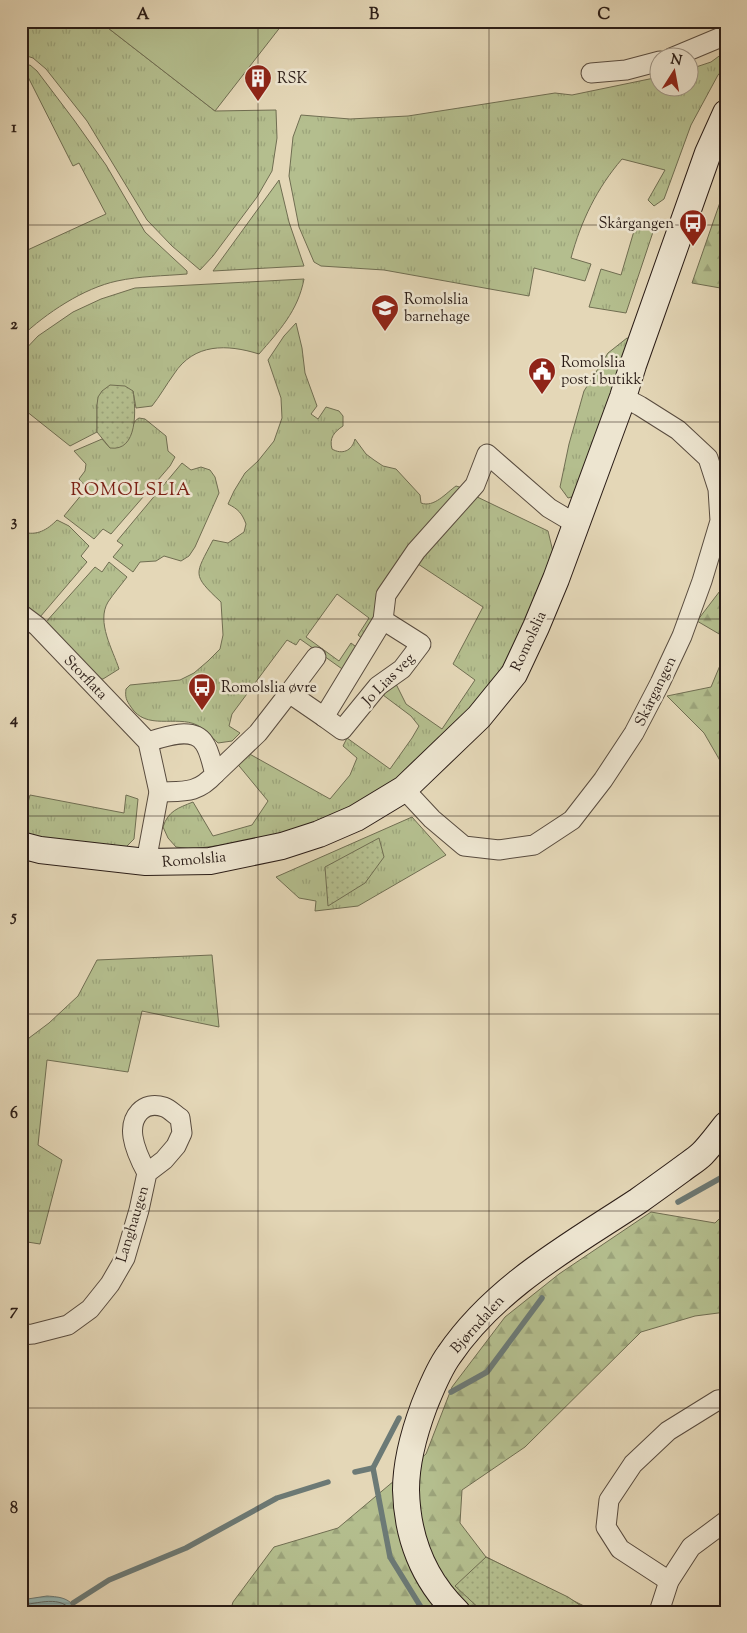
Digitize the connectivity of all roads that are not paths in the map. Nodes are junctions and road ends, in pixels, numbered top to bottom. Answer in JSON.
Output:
{"nodes":[{"id":1,"x":726,"y":35,"type":"edge"},
{"id":2,"x":695,"y":48,"type":"edge"},
{"id":3,"x":650,"y":64,"type":"edge"},
{"id":4,"x":591,"y":73,"type":"dead end"},
{"id":5,"x":726,"y":113,"type":"edge"},
{"id":6,"x":623,"y":397,"type":"junction"},
{"id":7,"x":576,"y":524,"type":"junction"},
{"id":8,"x":21,"y":614,"type":"edge"},
{"id":9,"x":383,"y":620,"type":"junction"},
{"id":10,"x":316,"y":657,"type":"dead end"},
{"id":11,"x":289,"y":693,"type":"junction"},
{"id":12,"x":324,"y":717,"type":"junction"},
{"id":13,"x":148,"y":742,"type":"junction"},
{"id":14,"x":215,"y":774,"type":"junction"},
{"id":15,"x":404,"y":789,"type":"junction"},
{"id":16,"x":159,"y":792,"type":"junction"},
{"id":17,"x":21,"y":845,"type":"edge"},
{"id":18,"x":146,"y":862,"type":"junction"},
{"id":19,"x":726,"y":1125,"type":"edge"},
{"id":20,"x":147,"y":1173,"type":"dead end"},
{"id":21,"x":21,"y":1335,"type":"edge"},
{"id":22,"x":726,"y":1399,"type":"edge"},
{"id":23,"x":726,"y":1521,"type":"edge"},
{"id":24,"x":669,"y":1581,"type":"junction"},
{"id":25,"x":456,"y":1612,"type":"edge"},
{"id":26,"x":659,"y":1612,"type":"edge"}],
"edges":[{"from":1,"to":2,"type":"street"},
{"from":3,"to":4,"type":"street"},
{"from":5,"to":6,"type":"street","name":"Romolslia"},
{"from":6,"to":7,"type":"street","name":"Romolslia"},
{"from":6,"to":15,"type":"street","name":"Skårgangen"},
{"from":7,"to":9,"type":"street","name":"Jo Lias veg"},
{"from":7,"to":15,"type":"street","name":"Romolslia"},
{"from":8,"to":13,"type":"street","name":"Storflata"},
{"from":9,"to":12,"type":"street","name":"Jo Lias veg"},
{"from":9,"to":12,"type":"street","name":"Jo Lias veg"},
{"from":10,"to":11,"type":"street"},
{"from":11,"to":12,"type":"street","name":"Jo Lias veg"},
{"from":11,"to":14,"type":"street"},
{"from":13,"to":14,"type":"street"},
{"from":13,"to":16,"type":"street"},
{"from":14,"to":16,"type":"street"},
{"from":15,"to":18,"type":"street","name":"Romolslia"},
{"from":16,"to":18,"type":"street"},
{"from":17,"to":18,"type":"street","name":"Romolslia"},
{"from":19,"to":25,"type":"street","name":"Bjørndalen"},
{"from":20,"to":21,"type":"street","name":"Langhaugen"},
{"from":22,"to":24,"type":"street"},
{"from":23,"to":24,"type":"street"},
{"from":24,"to":26,"type":"street"}]}
